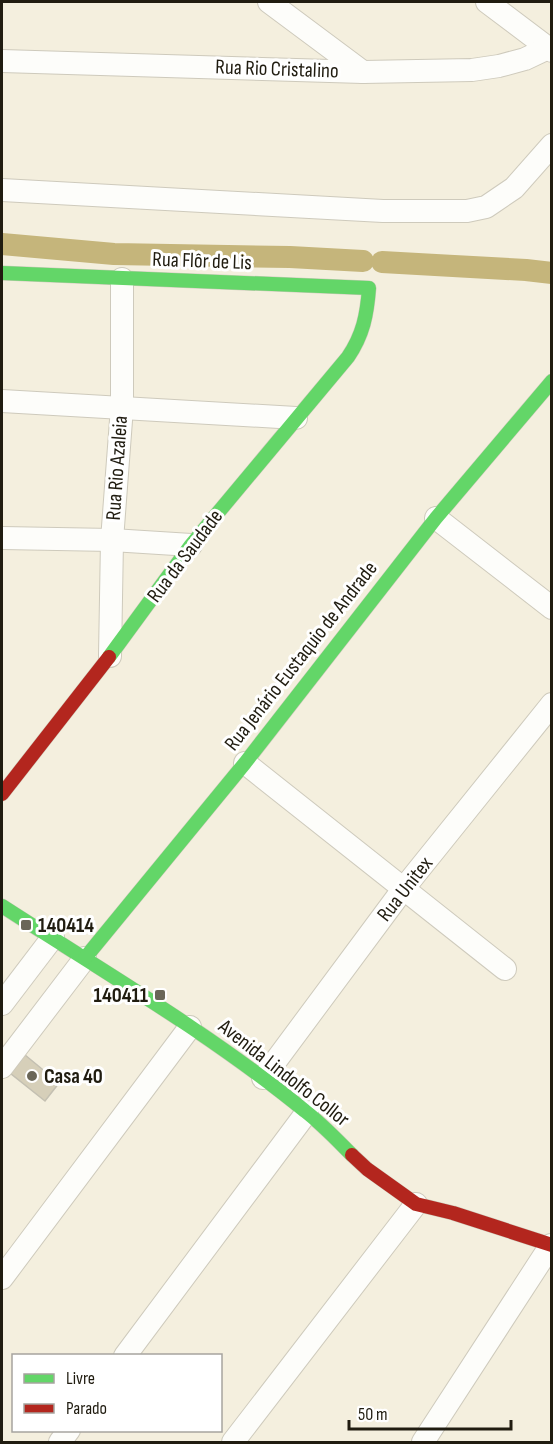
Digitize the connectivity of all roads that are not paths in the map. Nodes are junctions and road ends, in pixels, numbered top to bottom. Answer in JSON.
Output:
{"nodes":[{"id":1,"x":269,"y":2,"type":"edge"},
{"id":2,"x":487,"y":2,"type":"edge"},
{"id":3,"x":550,"y":50,"type":"edge"},
{"id":4,"x":2,"y":61,"type":"edge"},
{"id":5,"x":363,"y":72,"type":"junction"},
{"id":6,"x":552,"y":145,"type":"edge"},
{"id":7,"x":2,"y":190,"type":"edge"},
{"id":8,"x":2,"y":273,"type":"edge"},
{"id":9,"x":122,"y":279,"type":"junction"},
{"id":10,"x":367,"y":319,"type":"joint"},
{"id":11,"x":552,"y":381,"type":"edge"},
{"id":12,"x":2,"y":401,"type":"edge"},
{"id":13,"x":122,"y":407,"type":"junction"},
{"id":14,"x":296,"y":418,"type":"junction"},
{"id":15,"x":436,"y":518,"type":"junction"},
{"id":16,"x":2,"y":538,"type":"edge"},
{"id":17,"x":112,"y":540,"type":"junction"},
{"id":18,"x":191,"y":545,"type":"junction"},
{"id":19,"x":552,"y":608,"type":"edge"},
{"id":20,"x":110,"y":656,"type":"junction"},
{"id":21,"x":552,"y":704,"type":"edge"},
{"id":22,"x":245,"y":763,"type":"junction"},
{"id":23,"x":2,"y":794,"type":"edge"},
{"id":24,"x":404,"y":888,"type":"junction"},
{"id":25,"x":2,"y":906,"type":"edge"},
{"id":26,"x":53,"y":937,"type":"junction"},
{"id":27,"x":86,"y":958,"type":"junction"},
{"id":28,"x":505,"y":969,"type":"dead end"},
{"id":29,"x":2,"y":1004,"type":"edge"},
{"id":30,"x":190,"y":1027,"type":"junction"},
{"id":31,"x":2,"y":1067,"type":"edge"},
{"id":32,"x":263,"y":1078,"type":"junction"},
{"id":33,"x":306,"y":1112,"type":"junction"},
{"id":34,"x":416,"y":1204,"type":"junction"},
{"id":35,"x":551,"y":1245,"type":"edge"},
{"id":36,"x":2,"y":1278,"type":"edge"},
{"id":37,"x":126,"y":1354,"type":"edge"},
{"id":38,"x":234,"y":1443,"type":"edge"},
{"id":39,"x":423,"y":1443,"type":"edge"}],
"edges":[{"from":1,"to":5,"type":"street"},
{"from":2,"to":3,"type":"street"},
{"from":3,"to":5,"type":"street","name":"Rua Rio Cristalino"},
{"from":4,"to":5,"type":"street","name":"Rua Rio Cristalino"},
{"from":6,"to":7,"type":"street"},
{"from":8,"to":9,"type":"street","name":"Rua Flôr de Lis"},
{"from":9,"to":10,"type":"street","name":"Rua Flôr de Lis"},
{"from":9,"to":13,"type":"street","name":"Rua Rio Azaleia"},
{"from":10,"to":14,"type":"street","name":"Rua da Saudade"},
{"from":11,"to":15,"type":"street","name":"Rua Jenário Eustaquio de Andrade"},
{"from":12,"to":13,"type":"street"},
{"from":13,"to":14,"type":"street"},
{"from":13,"to":17,"type":"street","name":"Rua Rio Azaleia"},
{"from":14,"to":18,"type":"street","name":"Rua da Saudade"},
{"from":15,"to":19,"type":"street"},
{"from":15,"to":22,"type":"street","name":"Rua Jenário Eustaquio de Andrade"},
{"from":16,"to":17,"type":"street"},
{"from":17,"to":18,"type":"street"},
{"from":17,"to":20,"type":"street","name":"Rua Rio Azaleia"},
{"from":18,"to":20,"type":"street","name":"Rua da Saudade"},
{"from":20,"to":23,"type":"street","name":"Rua da Saudade"},
{"from":21,"to":24,"type":"street","name":"Rua Unitex"},
{"from":22,"to":24,"type":"street"},
{"from":22,"to":27,"type":"street","name":"Rua Jenário Eustaquio de Andrade"},
{"from":24,"to":28,"type":"street"},
{"from":24,"to":32,"type":"street","name":"Rua Unitex"},
{"from":25,"to":26,"type":"street","name":"Avenida Lindolfo Collor"},
{"from":26,"to":27,"type":"street","name":"Avenida Lindolfo Collor"},
{"from":26,"to":29,"type":"street"},
{"from":27,"to":30,"type":"street","name":"Avenida Lindolfo Collor"},
{"from":27,"to":31,"type":"street"},
{"from":30,"to":32,"type":"street","name":"Avenida Lindolfo Collor"},
{"from":30,"to":36,"type":"street"},
{"from":32,"to":33,"type":"street","name":"Avenida Lindolfo Collor"},
{"from":33,"to":34,"type":"street","name":"Avenida Lindolfo Collor"},
{"from":33,"to":37,"type":"street"},
{"from":34,"to":35,"type":"street","name":"Avenida Lindolfo Collor"},
{"from":34,"to":38,"type":"street"},
{"from":35,"to":39,"type":"street"}]}
